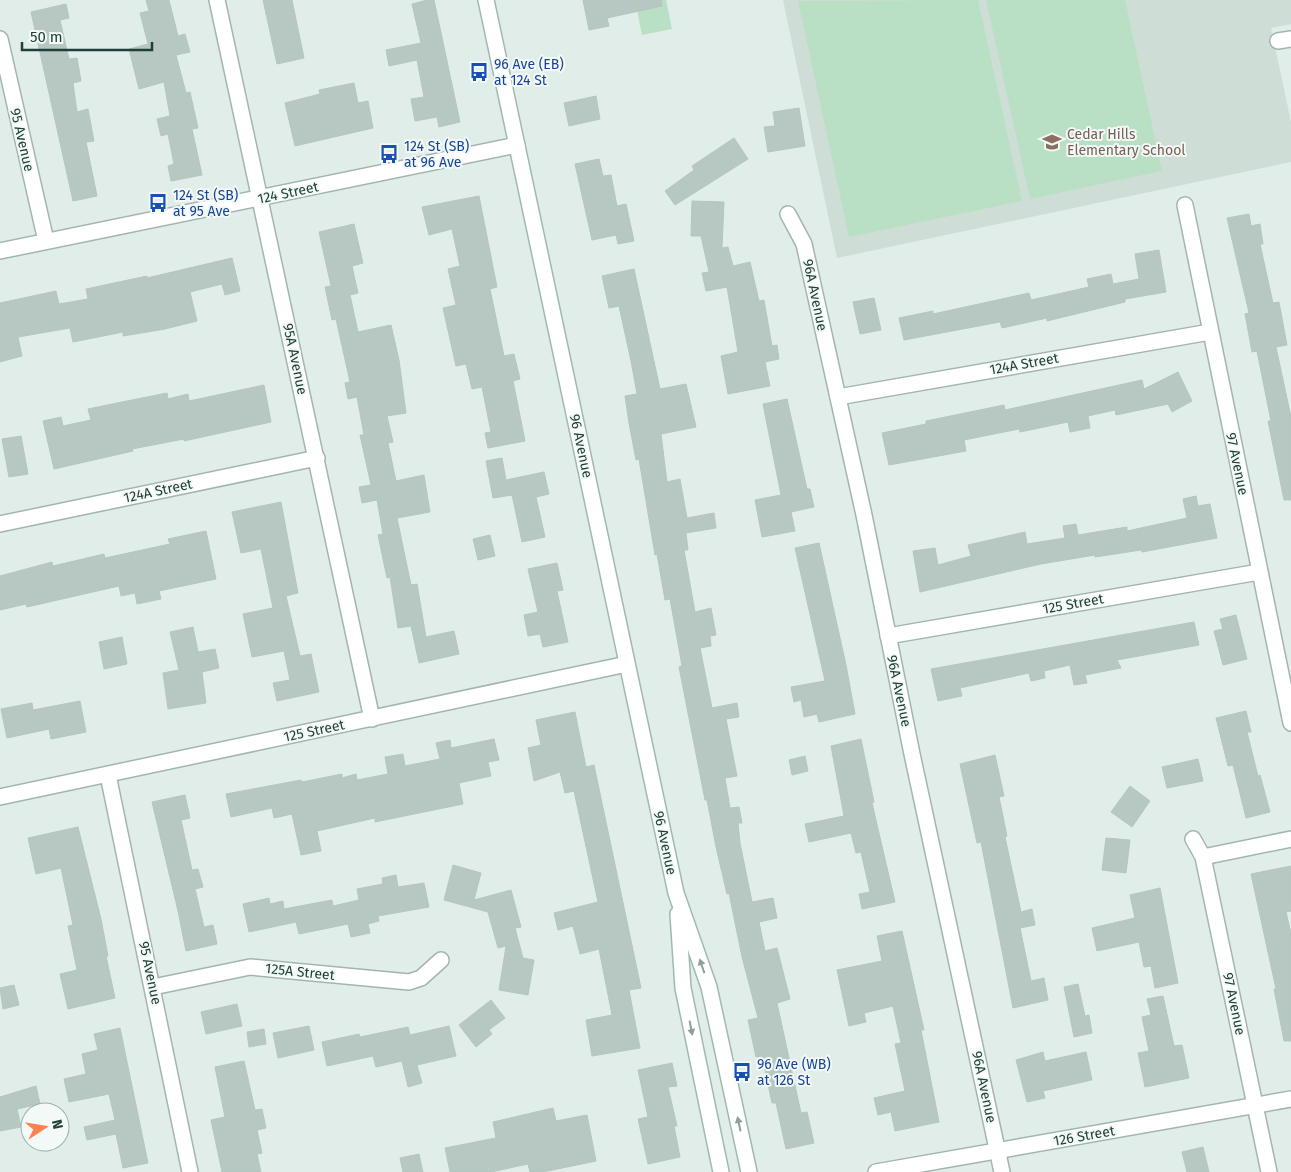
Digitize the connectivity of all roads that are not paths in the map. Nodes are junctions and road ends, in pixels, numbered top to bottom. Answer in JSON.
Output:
{"nodes":[{"id":1,"x":218,"y":0,"type":"edge"},
{"id":2,"x":486,"y":0,"type":"edge"},
{"id":3,"x":0,"y":39,"type":"edge"},
{"id":4,"x":517,"y":145,"type":"junction"},
{"id":5,"x":261,"y":199,"type":"junction"},
{"id":6,"x":1185,"y":205,"type":"dead end"},
{"id":7,"x":788,"y":214,"type":"dead end"},
{"id":8,"x":46,"y":241,"type":"junction"},
{"id":9,"x":0,"y":251,"type":"edge"},
{"id":10,"x":1210,"y":332,"type":"junction"},
{"id":11,"x":838,"y":397,"type":"junction"},
{"id":12,"x":317,"y":458,"type":"junction"},
{"id":13,"x":0,"y":524,"type":"edge"},
{"id":14,"x":1259,"y":572,"type":"junction"},
{"id":15,"x":888,"y":636,"type":"junction"},
{"id":16,"x":627,"y":664,"type":"junction"},
{"id":17,"x":372,"y":719,"type":"junction"},
{"id":18,"x":1291,"y":723,"type":"edge"},
{"id":19,"x":108,"y":775,"type":"junction"},
{"id":20,"x":0,"y":797,"type":"edge"},
{"id":21,"x":1193,"y":839,"type":"dead end"},
{"id":22,"x":1291,"y":839,"type":"edge"},
{"id":23,"x":1202,"y":857,"type":"junction"},
{"id":24,"x":676,"y":893,"type":"junction"},
{"id":25,"x":441,"y":960,"type":"dead end"},
{"id":26,"x":153,"y":987,"type":"junction"},
{"id":27,"x":1291,"y":1099,"type":"edge"},
{"id":28,"x":1255,"y":1106,"type":"junction"},
{"id":29,"x":998,"y":1152,"type":"junction"},
{"id":30,"x":190,"y":1172,"type":"edge"},
{"id":31,"x":720,"y":1172,"type":"edge"},
{"id":32,"x":749,"y":1172,"type":"edge"},
{"id":33,"x":876,"y":1172,"type":"edge"},
{"id":34,"x":1002,"y":1172,"type":"edge"},
{"id":35,"x":1269,"y":1172,"type":"edge"}],
"edges":[{"from":1,"to":5,"type":"street","name":"95A Avenue"},
{"from":2,"to":4,"type":"street","name":"96 Avenue"},
{"from":3,"to":8,"type":"street","name":"95 Avenue"},
{"from":4,"to":5,"type":"street","name":"124 Street"},
{"from":4,"to":16,"type":"street","name":"96 Avenue"},
{"from":5,"to":8,"type":"street","name":"124 Street"},
{"from":5,"to":12,"type":"street","name":"95A Avenue"},
{"from":6,"to":10,"type":"street","name":"97 Avenue"},
{"from":7,"to":11,"type":"street","name":"96A Avenue"},
{"from":8,"to":9,"type":"street","name":"124 Street"},
{"from":10,"to":11,"type":"street","name":"124A Street"},
{"from":10,"to":14,"type":"street","name":"97 Avenue"},
{"from":11,"to":15,"type":"street","name":"96A Avenue"},
{"from":12,"to":13,"type":"street","name":"124A Street"},
{"from":12,"to":17,"type":"street","name":"95A Avenue"},
{"from":14,"to":15,"type":"street","name":"125 Street"},
{"from":14,"to":18,"type":"street","name":"97 Avenue"},
{"from":15,"to":29,"type":"street","name":"96A Avenue"},
{"from":16,"to":17,"type":"street","name":"125 Street"},
{"from":16,"to":24,"type":"street","name":"96 Avenue"},
{"from":17,"to":19,"type":"street","name":"125 Street"},
{"from":19,"to":20,"type":"street","name":"125 Street"},
{"from":19,"to":26,"type":"street","name":"95 Avenue"},
{"from":21,"to":23,"type":"street","name":"97 Avenue"},
{"from":22,"to":23,"type":"street"},
{"from":23,"to":28,"type":"street","name":"97 Avenue"},
{"from":24,"to":31,"type":"street","name":"96 Avenue","one_way":true},
{"from":32,"to":24,"type":"street","name":"96 Avenue","one_way":true},
{"from":25,"to":26,"type":"street","name":"125A Street"},
{"from":26,"to":30,"type":"street","name":"95 Avenue"},
{"from":27,"to":28,"type":"street","name":"126 Street"},
{"from":28,"to":29,"type":"street","name":"126 Street"},
{"from":28,"to":35,"type":"street","name":"97 Avenue"},
{"from":29,"to":33,"type":"street","name":"126 Street"},
{"from":29,"to":34,"type":"street","name":"96A Avenue"}]}
